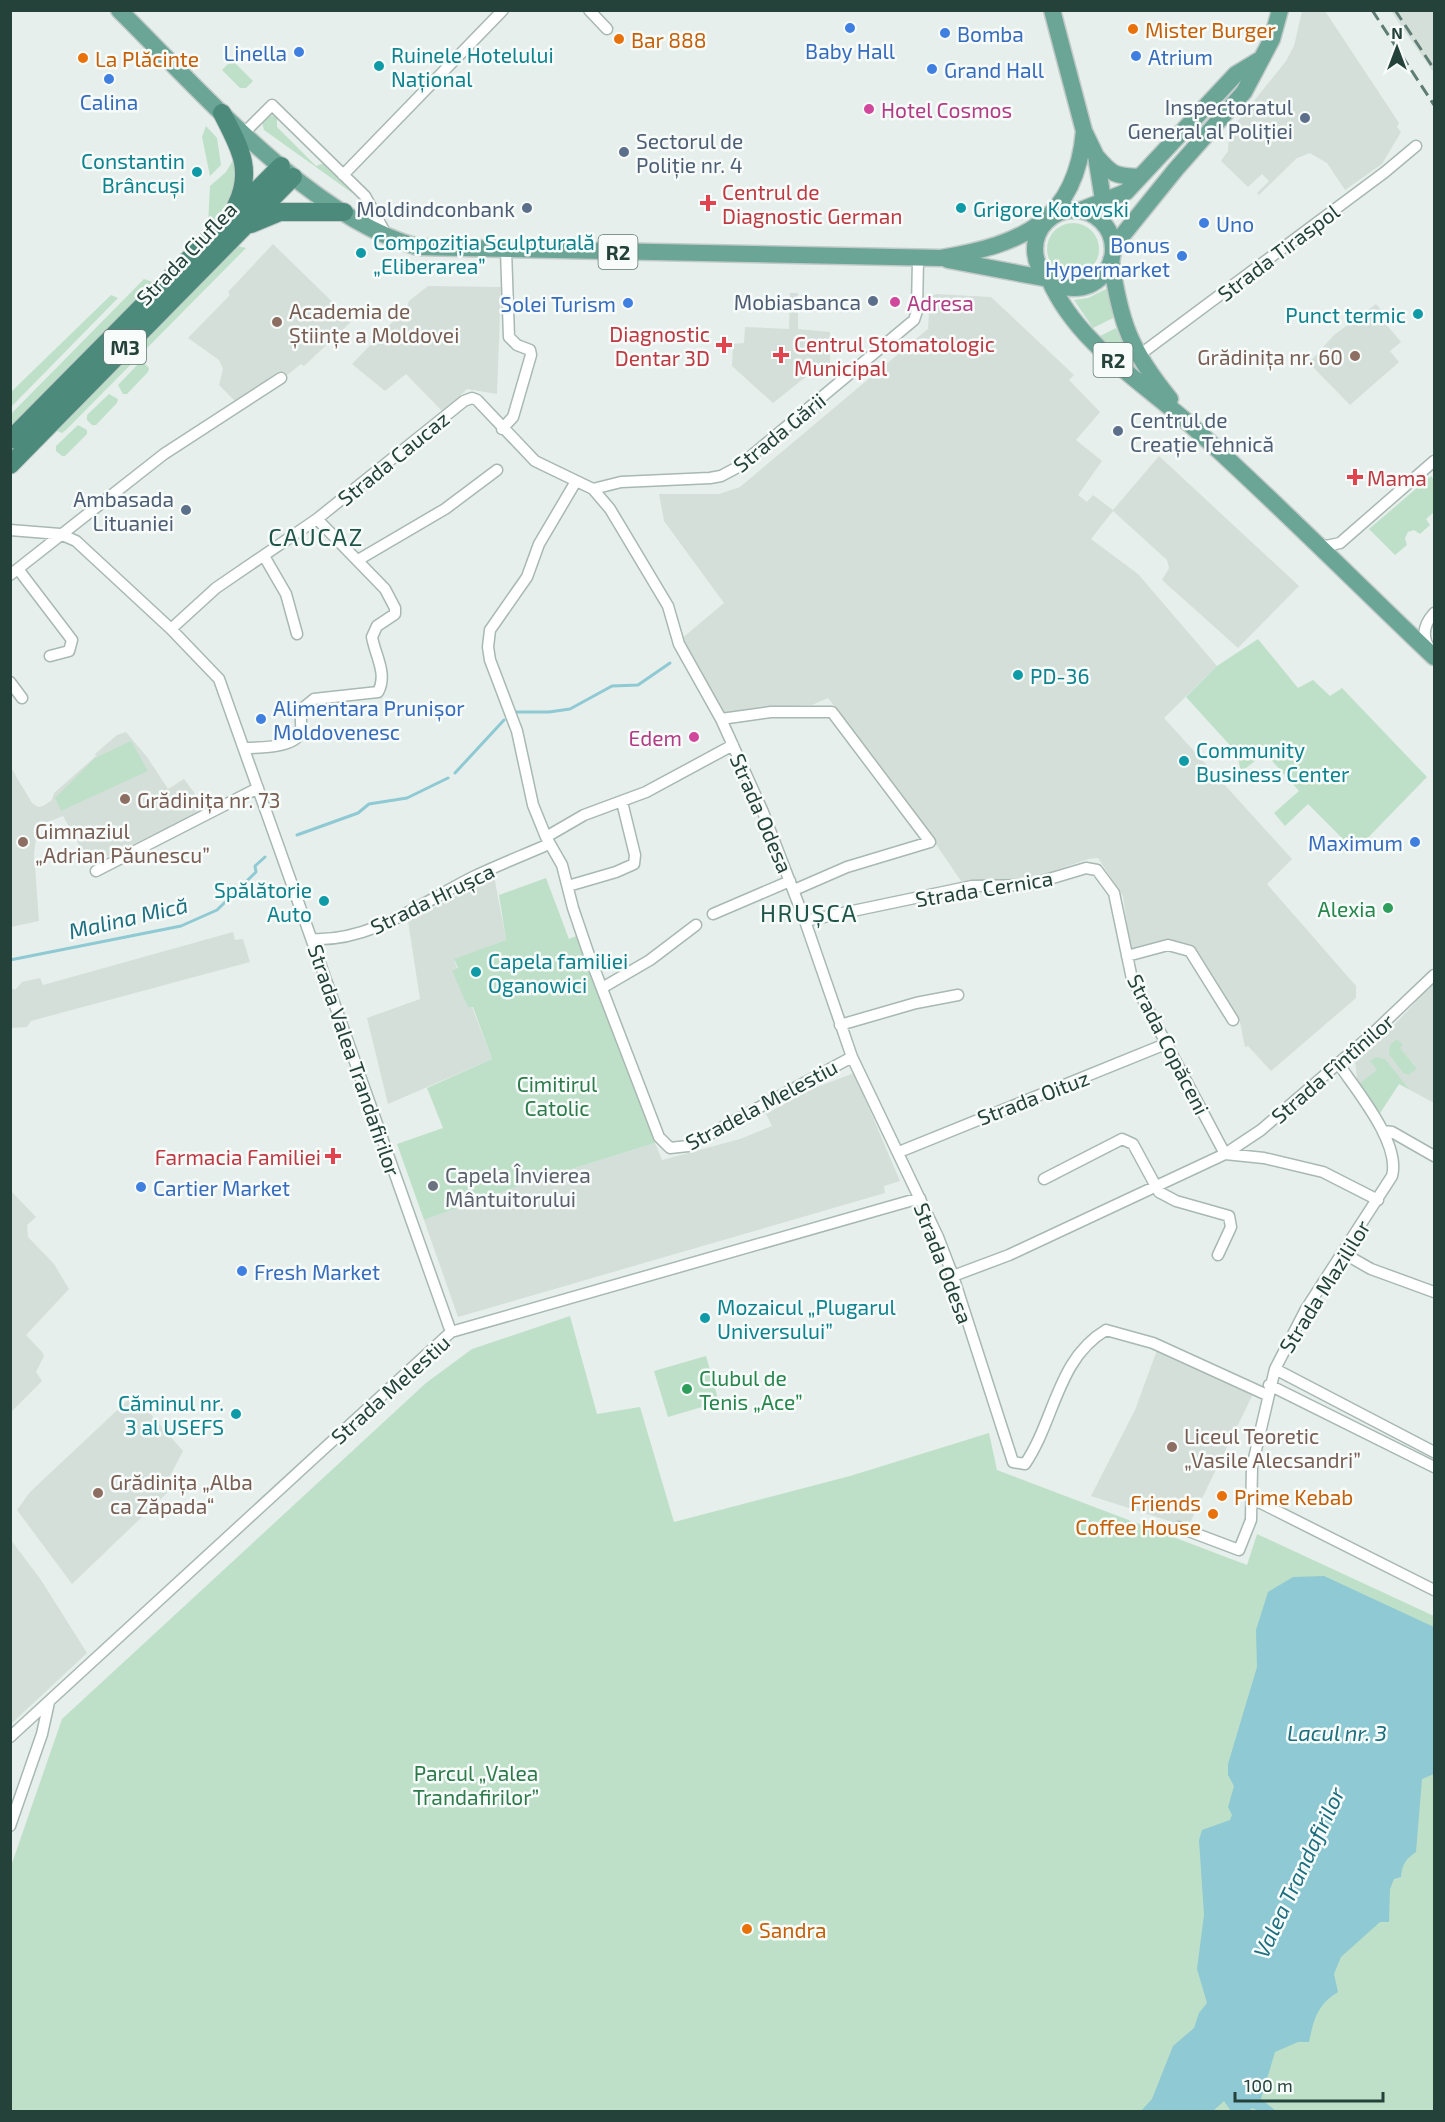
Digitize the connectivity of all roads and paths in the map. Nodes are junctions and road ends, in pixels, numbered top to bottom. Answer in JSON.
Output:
{"nodes":[{"id":1,"x":118,"y":10,"type":"edge"},
{"id":2,"x":503,"y":10,"type":"edge"},
{"id":3,"x":589,"y":10,"type":"edge"},
{"id":4,"x":1052,"y":10,"type":"edge"},
{"id":5,"x":1280,"y":10,"type":"edge"},
{"id":6,"x":607,"y":29,"type":"dead end"},
{"id":7,"x":1259,"y":60,"type":"junction"},
{"id":8,"x":222,"y":113,"type":"junction"},
{"id":9,"x":1084,"y":131,"type":"junction"},
{"id":10,"x":244,"y":133,"type":"junction"},
{"id":11,"x":1416,"y":146,"type":"dead end"},
{"id":12,"x":1096,"y":156,"type":"junction"},
{"id":13,"x":287,"y":171,"type":"junction"},
{"id":14,"x":343,"y":175,"type":"junction"},
{"id":15,"x":1140,"y":177,"type":"junction"},
{"id":16,"x":1104,"y":202,"type":"junction"},
{"id":17,"x":1081,"y":210,"type":"junction"},
{"id":18,"x":344,"y":212,"type":"junction"},
{"id":19,"x":1044,"y":222,"type":"junction"},
{"id":20,"x":236,"y":224,"type":"junction"},
{"id":21,"x":388,"y":236,"type":"junction"},
{"id":22,"x":1111,"y":246,"type":"junction"},
{"id":23,"x":506,"y":250,"type":"junction"},
{"id":24,"x":918,"y":258,"type":"junction"},
{"id":25,"x":941,"y":258,"type":"junction"},
{"id":26,"x":1049,"y":279,"type":"junction"},
{"id":27,"x":1138,"y":356,"type":"junction"},
{"id":28,"x":281,"y":378,"type":"dead end"},
{"id":29,"x":1192,"y":426,"type":"junction"},
{"id":30,"x":502,"y":429,"type":"junction"},
{"id":31,"x":10,"y":440,"type":"edge"},
{"id":32,"x":1434,"y":461,"type":"edge"},
{"id":33,"x":10,"y":465,"type":"edge"},
{"id":34,"x":497,"y":470,"type":"dead end"},
{"id":35,"x":574,"y":483,"type":"junction"},
{"id":36,"x":592,"y":489,"type":"junction"},
{"id":37,"x":317,"y":519,"type":"junction"},
{"id":38,"x":10,"y":530,"type":"edge"},
{"id":39,"x":60,"y":534,"type":"junction"},
{"id":40,"x":1307,"y":536,"type":"junction"},
{"id":41,"x":264,"y":556,"type":"junction"},
{"id":42,"x":358,"y":560,"type":"junction"},
{"id":43,"x":14,"y":572,"type":"edge"},
{"id":44,"x":1434,"y":613,"type":"edge"},
{"id":45,"x":171,"y":629,"type":"junction"},
{"id":46,"x":297,"y":634,"type":"dead end"},
{"id":47,"x":50,"y":656,"type":"dead end"},
{"id":48,"x":1434,"y":657,"type":"edge"},
{"id":49,"x":10,"y":682,"type":"edge"},
{"id":50,"x":22,"y":698,"type":"dead end"},
{"id":51,"x":721,"y":719,"type":"junction"},
{"id":52,"x":733,"y":746,"type":"junction"},
{"id":53,"x":244,"y":748,"type":"junction"},
{"id":54,"x":258,"y":788,"type":"junction"},
{"id":55,"x":622,"y":802,"type":"junction"},
{"id":56,"x":548,"y":841,"type":"junction"},
{"id":57,"x":1092,"y":869,"type":"joint"},
{"id":58,"x":96,"y":871,"type":"dead end"},
{"id":59,"x":568,"y":886,"type":"junction"},
{"id":60,"x":792,"y":886,"type":"junction"},
{"id":61,"x":713,"y":914,"type":"dead end"},
{"id":62,"x":806,"y":921,"type":"junction"},
{"id":63,"x":696,"y":925,"type":"dead end"},
{"id":64,"x":312,"y":939,"type":"junction"},
{"id":65,"x":1127,"y":956,"type":"junction"},
{"id":66,"x":1434,"y":975,"type":"edge"},
{"id":67,"x":602,"y":988,"type":"junction"},
{"id":68,"x":958,"y":996,"type":"dead end"},
{"id":69,"x":1233,"y":1020,"type":"dead end"},
{"id":70,"x":840,"y":1025,"type":"junction"},
{"id":71,"x":1168,"y":1043,"type":"junction"},
{"id":72,"x":852,"y":1057,"type":"junction"},
{"id":73,"x":1338,"y":1063,"type":"junction"},
{"id":74,"x":1383,"y":1131,"type":"junction"},
{"id":75,"x":898,"y":1152,"type":"junction"},
{"id":76,"x":1225,"y":1154,"type":"junction"},
{"id":77,"x":1434,"y":1156,"type":"edge"},
{"id":78,"x":1044,"y":1179,"type":"dead end"},
{"id":79,"x":1155,"y":1188,"type":"junction"},
{"id":80,"x":920,"y":1198,"type":"junction"},
{"id":81,"x":1378,"y":1200,"type":"junction"},
{"id":82,"x":1343,"y":1253,"type":"junction"},
{"id":83,"x":1218,"y":1256,"type":"dead end"},
{"id":84,"x":953,"y":1276,"type":"junction"},
{"id":85,"x":1434,"y":1292,"type":"edge"},
{"id":86,"x":451,"y":1332,"type":"junction"},
{"id":87,"x":1275,"y":1369,"type":"junction"},
{"id":88,"x":1268,"y":1390,"type":"junction"},
{"id":89,"x":1434,"y":1452,"type":"edge"},
{"id":90,"x":1434,"y":1467,"type":"edge"},
{"id":91,"x":1251,"y":1498,"type":"junction"},
{"id":92,"x":1178,"y":1527,"type":"dead end"},
{"id":93,"x":1434,"y":1590,"type":"edge"},
{"id":94,"x":49,"y":1702,"type":"junction"},
{"id":95,"x":10,"y":1737,"type":"edge"},
{"id":96,"x":10,"y":1826,"type":"edge"}],
"edges":[{"from":1,"to":8,"type":"main road","number":"R2"},
{"from":2,"to":14,"type":"street"},
{"from":3,"to":6,"type":"street"},
{"from":4,"to":9,"type":"main road"},
{"from":5,"to":7,"type":"main road"},
{"from":7,"to":15,"type":"main road"},
{"from":7,"to":22,"type":"main road"},
{"from":8,"to":10,"type":"main road","number":"R2"},
{"from":8,"to":20,"type":"highway"},
{"from":9,"to":12,"type":"main road"},
{"from":9,"to":19,"type":"main road"},
{"from":10,"to":13,"type":"main road","number":"R2"},
{"from":10,"to":14,"type":"street"},
{"from":11,"to":27,"type":"street","name":"Strada Tiraspol"},
{"from":12,"to":15,"type":"main road"},
{"from":12,"to":16,"type":"main road"},
{"from":13,"to":18,"type":"main road","number":"R2"},
{"from":13,"to":20,"type":"highway","name":"Strada Ciuflea","number":"M3"},
{"from":14,"to":21,"type":"street"},
{"from":15,"to":16,"type":"main road"},
{"from":16,"to":17,"type":"main road"},
{"from":16,"to":22,"type":"main road"},
{"from":17,"to":19,"type":"main road"},
{"from":17,"to":22,"type":"main road"},
{"from":18,"to":20,"type":"highway"},
{"from":18,"to":21,"type":"main road","number":"R2"},
{"from":19,"to":25,"type":"main road","number":"R2"},
{"from":19,"to":26,"type":"main road"},
{"from":20,"to":31,"type":"highway","name":"Strada Ciuflea","number":"M3"},
{"from":20,"to":33,"type":"highway","name":"Strada Ciuflea","number":"M3"},
{"from":21,"to":23,"type":"main road","number":"R2"},
{"from":22,"to":26,"type":"main road"},
{"from":22,"to":27,"type":"main road","number":"R2"},
{"from":23,"to":24,"type":"main road","number":"R2"},
{"from":23,"to":30,"type":"street"},
{"from":24,"to":25,"type":"main road","number":"R2"},
{"from":24,"to":36,"type":"street","name":"Strada Gării"},
{"from":25,"to":26,"type":"main road","number":"R2"},
{"from":26,"to":29,"type":"main road","number":"R2"},
{"from":27,"to":29,"type":"main road","number":"R2"},
{"from":28,"to":39,"type":"street"},
{"from":29,"to":40,"type":"main road","number":"R2"},
{"from":30,"to":35,"type":"street"},
{"from":30,"to":37,"type":"street","name":"Strada Caucaz"},
{"from":32,"to":40,"type":"street"},
{"from":34,"to":42,"type":"street"},
{"from":35,"to":36,"type":"street"},
{"from":35,"to":56,"type":"street"},
{"from":36,"to":51,"type":"street","name":"Strada Odesa"},
{"from":37,"to":41,"type":"street","name":"Strada Caucaz"},
{"from":37,"to":42,"type":"street"},
{"from":38,"to":39,"type":"street"},
{"from":39,"to":43,"type":"street"},
{"from":39,"to":45,"type":"street","name":"Strada Valea Trandafirilor"},
{"from":40,"to":48,"type":"main road","number":"R2"},
{"from":41,"to":45,"type":"street","name":"Strada Caucaz"},
{"from":41,"to":46,"type":"street"},
{"from":42,"to":53,"type":"street"},
{"from":43,"to":47,"type":"street"},
{"from":44,"to":48,"type":"street"},
{"from":45,"to":53,"type":"street","name":"Strada Valea Trandafirilor"},
{"from":49,"to":50,"type":"street"},
{"from":51,"to":52,"type":"street","name":"Strada Odesa"},
{"from":51,"to":60,"type":"street"},
{"from":52,"to":55,"type":"street","name":"Strada Hrușca"},
{"from":52,"to":60,"type":"street","name":"Strada Odesa"},
{"from":53,"to":54,"type":"street","name":"Strada Valea Trandafirilor"},
{"from":54,"to":58,"type":"street"},
{"from":54,"to":64,"type":"street","name":"Strada Valea Trandafirilor"},
{"from":55,"to":56,"type":"street","name":"Strada Hrușca"},
{"from":55,"to":59,"type":"street"},
{"from":56,"to":59,"type":"street"},
{"from":56,"to":64,"type":"street","name":"Strada Hrușca"},
{"from":57,"to":62,"type":"street","name":"Strada Cernica"},
{"from":57,"to":65,"type":"street","name":"Strada Copăceni"},
{"from":59,"to":67,"type":"street"},
{"from":60,"to":61,"type":"street"},
{"from":60,"to":62,"type":"street","name":"Strada Odesa"},
{"from":62,"to":70,"type":"street","name":"Strada Odesa"},
{"from":63,"to":67,"type":"street"},
{"from":64,"to":86,"type":"street","name":"Strada Valea Trandafirilor"},
{"from":65,"to":69,"type":"street"},
{"from":65,"to":71,"type":"street","name":"Strada Copăceni"},
{"from":66,"to":73,"type":"street","name":"Strada Fîntînilor"},
{"from":67,"to":72,"type":"street","name":"Stradela Melestiu"},
{"from":68,"to":70,"type":"street"},
{"from":70,"to":72,"type":"street","name":"Strada Odesa"},
{"from":71,"to":75,"type":"street","name":"Strada Oituz"},
{"from":71,"to":76,"type":"street","name":"Strada Copăceni"},
{"from":72,"to":75,"type":"street","name":"Strada Odesa"},
{"from":73,"to":74,"type":"street","name":"Strada Mazililor"},
{"from":73,"to":76,"type":"street","name":"Strada Fîntînilor"},
{"from":74,"to":77,"type":"street"},
{"from":74,"to":81,"type":"street","name":"Strada Mazililor"},
{"from":75,"to":80,"type":"street","name":"Strada Odesa"},
{"from":76,"to":79,"type":"street","name":"Strada Fîntînilor"},
{"from":76,"to":81,"type":"street"},
{"from":78,"to":79,"type":"street"},
{"from":79,"to":83,"type":"street"},
{"from":79,"to":84,"type":"street","name":"Strada Fîntînilor"},
{"from":80,"to":84,"type":"street","name":"Strada Odesa"},
{"from":80,"to":86,"type":"street","name":"Strada Melestiu"},
{"from":81,"to":82,"type":"street","name":"Strada Mazililor"},
{"from":82,"to":85,"type":"street"},
{"from":82,"to":87,"type":"street","name":"Strada Mazililor"},
{"from":84,"to":88,"type":"street","name":"Strada Odesa"},
{"from":86,"to":94,"type":"street","name":"Strada Melestiu"},
{"from":87,"to":88,"type":"street","name":"Strada Mazililor"},
{"from":87,"to":89,"type":"street"},
{"from":88,"to":90,"type":"street"},
{"from":88,"to":91,"type":"street","name":"Strada Mazililor"},
{"from":91,"to":92,"type":"street","name":"Strada Mazililor"},
{"from":91,"to":93,"type":"street"},
{"from":94,"to":95,"type":"street","name":"Strada Melestiu"},
{"from":94,"to":96,"type":"street"}]}
